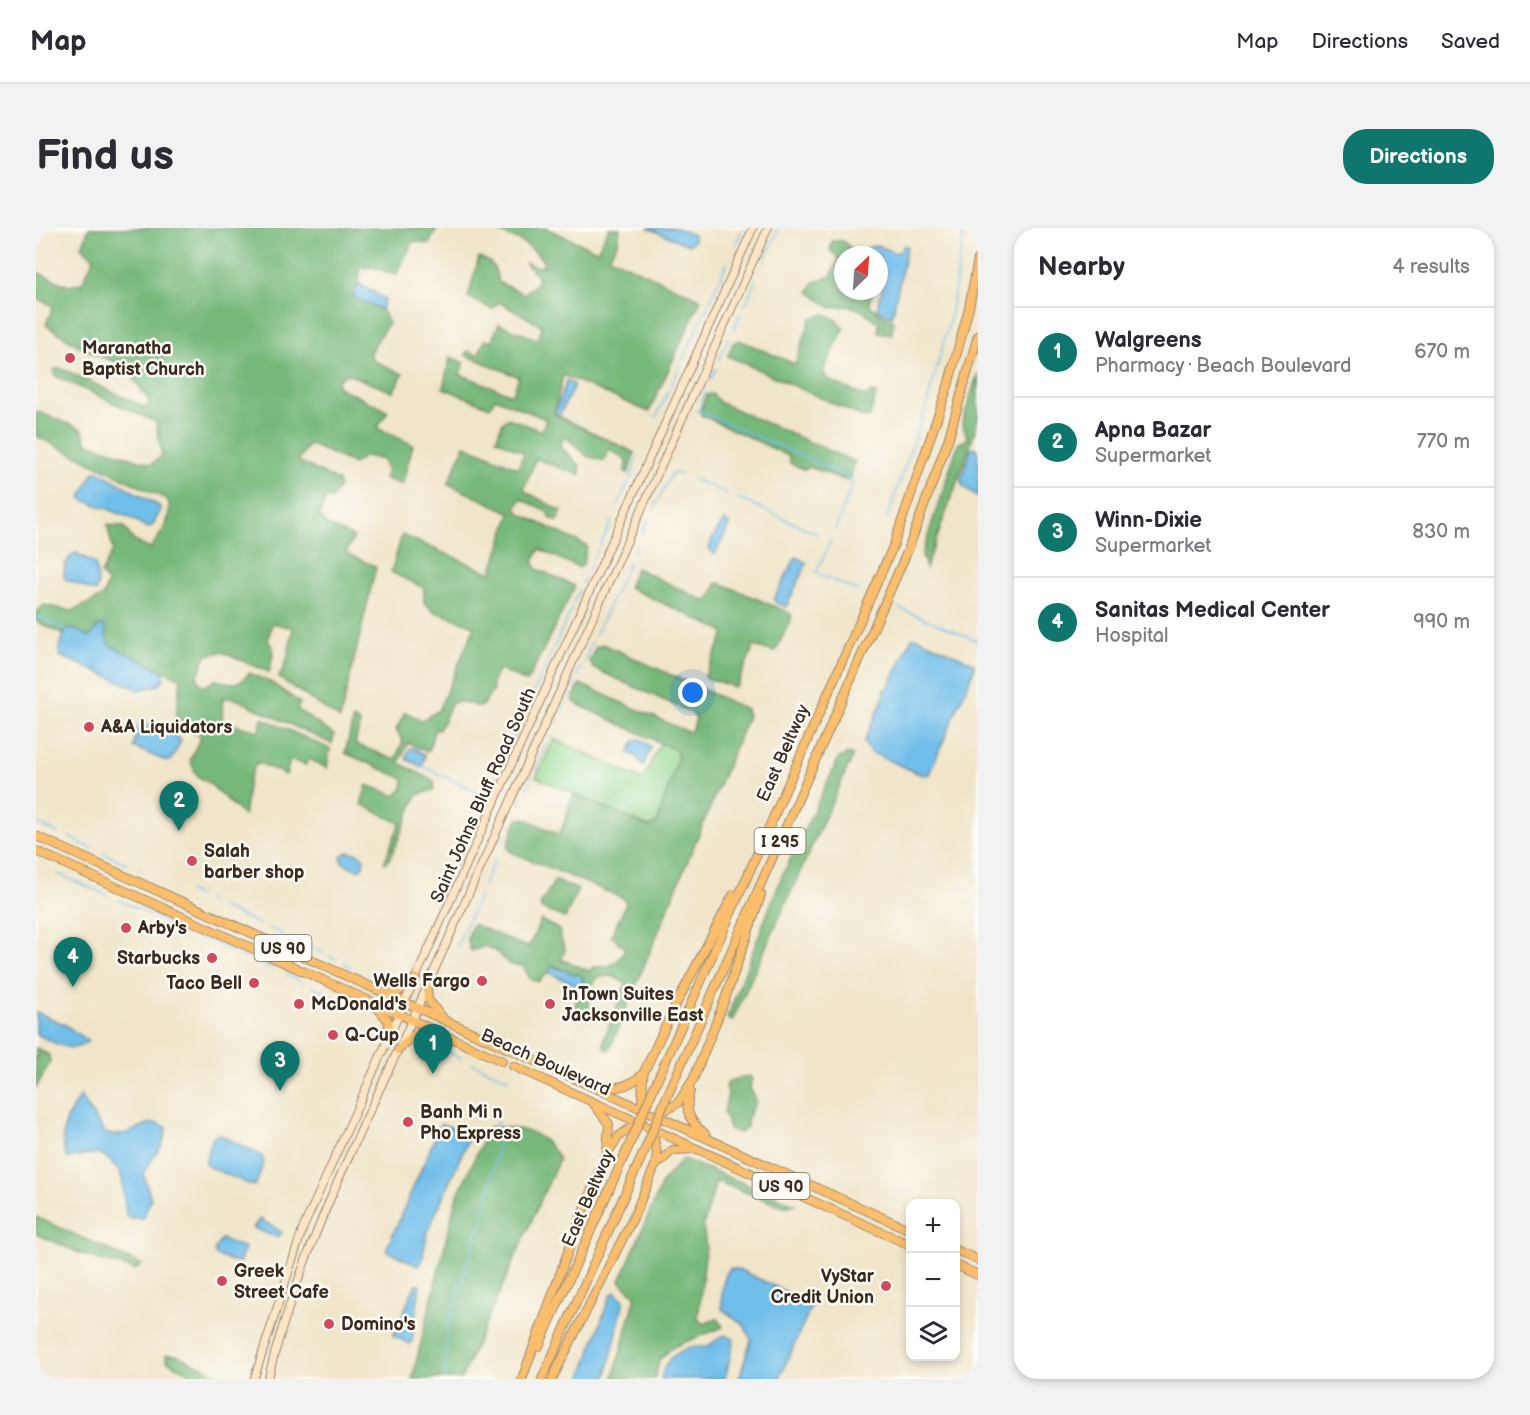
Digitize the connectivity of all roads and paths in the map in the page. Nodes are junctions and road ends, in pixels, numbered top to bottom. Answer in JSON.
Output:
{"nodes":[{"id":1,"x":753,"y":228,"type":"edge"},
{"id":2,"x":768,"y":228,"type":"edge"},
{"id":3,"x":978,"y":259,"type":"edge"},
{"id":4,"x":978,"y":336,"type":"edge"},
{"id":5,"x":766,"y":834,"type":"junction"},
{"id":6,"x":36,"y":836,"type":"edge"},
{"id":7,"x":780,"y":841,"type":"junction"},
{"id":8,"x":36,"y":851,"type":"edge"},
{"id":9,"x":124,"y":876,"type":"junction"},
{"id":10,"x":117,"y":887,"type":"junction"},
{"id":11,"x":416,"y":978,"type":"junction"},
{"id":12,"x":427,"y":987,"type":"junction"},
{"id":13,"x":345,"y":990,"type":"joint"},
{"id":14,"x":383,"y":993,"type":"junction"},
{"id":15,"x":370,"y":1001,"type":"junction"},
{"id":16,"x":405,"y":1002,"type":"junction"},
{"id":17,"x":417,"y":1008,"type":"junction"},
{"id":18,"x":400,"y":1014,"type":"junction"},
{"id":19,"x":412,"y":1020,"type":"junction"},
{"id":20,"x":444,"y":1020,"type":"junction"},
{"id":21,"x":442,"y":1034,"type":"junction"},
{"id":22,"x":390,"y":1035,"type":"junction"},
{"id":23,"x":398,"y":1050,"type":"junction"},
{"id":24,"x":502,"y":1061,"type":"joint"},
{"id":25,"x":513,"y":1066,"type":"joint"},
{"id":26,"x":644,"y":1074,"type":"junction"},
{"id":27,"x":693,"y":1080,"type":"junction"},
{"id":28,"x":593,"y":1087,"type":"junction"},
{"id":29,"x":592,"y":1101,"type":"junction"},
{"id":30,"x":649,"y":1119,"type":"junction"},
{"id":31,"x":714,"y":1141,"type":"junction"},
{"id":32,"x":698,"y":1149,"type":"junction"},
{"id":33,"x":606,"y":1155,"type":"junction"},
{"id":34,"x":655,"y":1166,"type":"junction"},
{"id":35,"x":906,"y":1228,"type":"edge"},
{"id":36,"x":906,"y":1243,"type":"edge"},
{"id":37,"x":960,"y":1252,"type":"edge"},
{"id":38,"x":978,"y":1260,"type":"edge"},
{"id":39,"x":960,"y":1267,"type":"edge"},
{"id":40,"x":978,"y":1275,"type":"edge"},
{"id":41,"x":254,"y":1379,"type":"edge"},
{"id":42,"x":268,"y":1379,"type":"edge"},
{"id":43,"x":523,"y":1379,"type":"edge"},
{"id":44,"x":542,"y":1379,"type":"edge"},
{"id":45,"x":552,"y":1379,"type":"edge"}],
"edges":[{"from":1,"to":11,"type":"main road","name":"Saint Johns Bluff Road South"},
{"from":2,"to":12,"type":"main road","name":"Saint Johns Bluff Road South"},
{"from":3,"to":5,"type":"highway","name":"East Beltway","number":"I 295"},
{"from":4,"to":7,"type":"highway","name":"East Beltway","number":"I 295"},
{"from":5,"to":26,"type":"highway"},
{"from":5,"to":43,"type":"highway","name":"East Beltway","number":"I 295","bridge":true},
{"from":6,"to":9,"type":"highway","number":"US 90"},
{"from":7,"to":27,"type":"highway"},
{"from":7,"to":44,"type":"highway","name":"East Beltway","number":"I 295","bridge":true},
{"from":8,"to":10,"type":"highway","name":"Beach Boulevard","number":"US 90"},
{"from":9,"to":10,"type":"highway"},
{"from":9,"to":14,"type":"highway","number":"US 90"},
{"from":10,"to":13,"type":"highway","name":"Beach Boulevard","number":"US 90"},
{"from":11,"to":14,"type":"highway"},
{"from":11,"to":16,"type":"main road","name":"Saint Johns Bluff Road South"},
{"from":12,"to":17,"type":"main road","name":"Saint Johns Bluff Road South"},
{"from":12,"to":20,"type":"highway"},
{"from":13,"to":15,"type":"main road","name":"Beach Boulevard","number":"US 90"},
{"from":14,"to":16,"type":"highway","number":"US 90"},
{"from":15,"to":18,"type":"highway","name":"Beach Boulevard","number":"US 90"},
{"from":15,"to":22,"type":"highway"},
{"from":16,"to":17,"type":"highway","number":"US 90"},
{"from":16,"to":18,"type":"main road","name":"Saint Johns Bluff Road South"},
{"from":17,"to":19,"type":"main road","name":"Saint Johns Bluff Road South"},
{"from":17,"to":20,"type":"highway","number":"US 90"},
{"from":18,"to":19,"type":"highway","name":"Beach Boulevard","number":"US 90"},
{"from":18,"to":22,"type":"main road","name":"Saint Johns Bluff Road South"},
{"from":19,"to":21,"type":"highway","name":"Beach Boulevard","number":"US 90"},
{"from":19,"to":23,"type":"main road","name":"Saint Johns Bluff Road South"},
{"from":20,"to":28,"type":"highway","number":"US 90"},
{"from":21,"to":23,"type":"highway"},
{"from":21,"to":24,"type":"highway","name":"Beach Boulevard","number":"US 90"},
{"from":22,"to":41,"type":"main road","name":"Saint Johns Bluff Road South"},
{"from":23,"to":42,"type":"main road","name":"Saint Johns Bluff Road South"},
{"from":24,"to":25,"type":"main road","name":"Beach Boulevard","number":"US 90"},
{"from":25,"to":29,"type":"highway","name":"Beach Boulevard","number":"US 90"},
{"from":26,"to":28,"type":"highway"},
{"from":26,"to":30,"type":"highway"},
{"from":27,"to":30,"type":"highway"},
{"from":27,"to":31,"type":"highway"},
{"from":28,"to":30,"type":"highway","number":"US 90"},
{"from":29,"to":30,"type":"highway","name":"Beach Boulevard","number":"US 90"},
{"from":29,"to":33,"type":"highway"},
{"from":30,"to":31,"type":"highway","number":"US 90"},
{"from":30,"to":32,"type":"highway","number":"US 90"},
{"from":30,"to":33,"type":"highway"},
{"from":30,"to":34,"type":"highway"},
{"from":31,"to":35,"type":"highway","number":"US 90"},
{"from":32,"to":34,"type":"highway"},
{"from":32,"to":36,"type":"highway","number":"US 90"},
{"from":33,"to":43,"type":"highway"},
{"from":34,"to":45,"type":"highway"},
{"from":37,"to":38,"type":"highway"},
{"from":39,"to":40,"type":"highway"}]}
